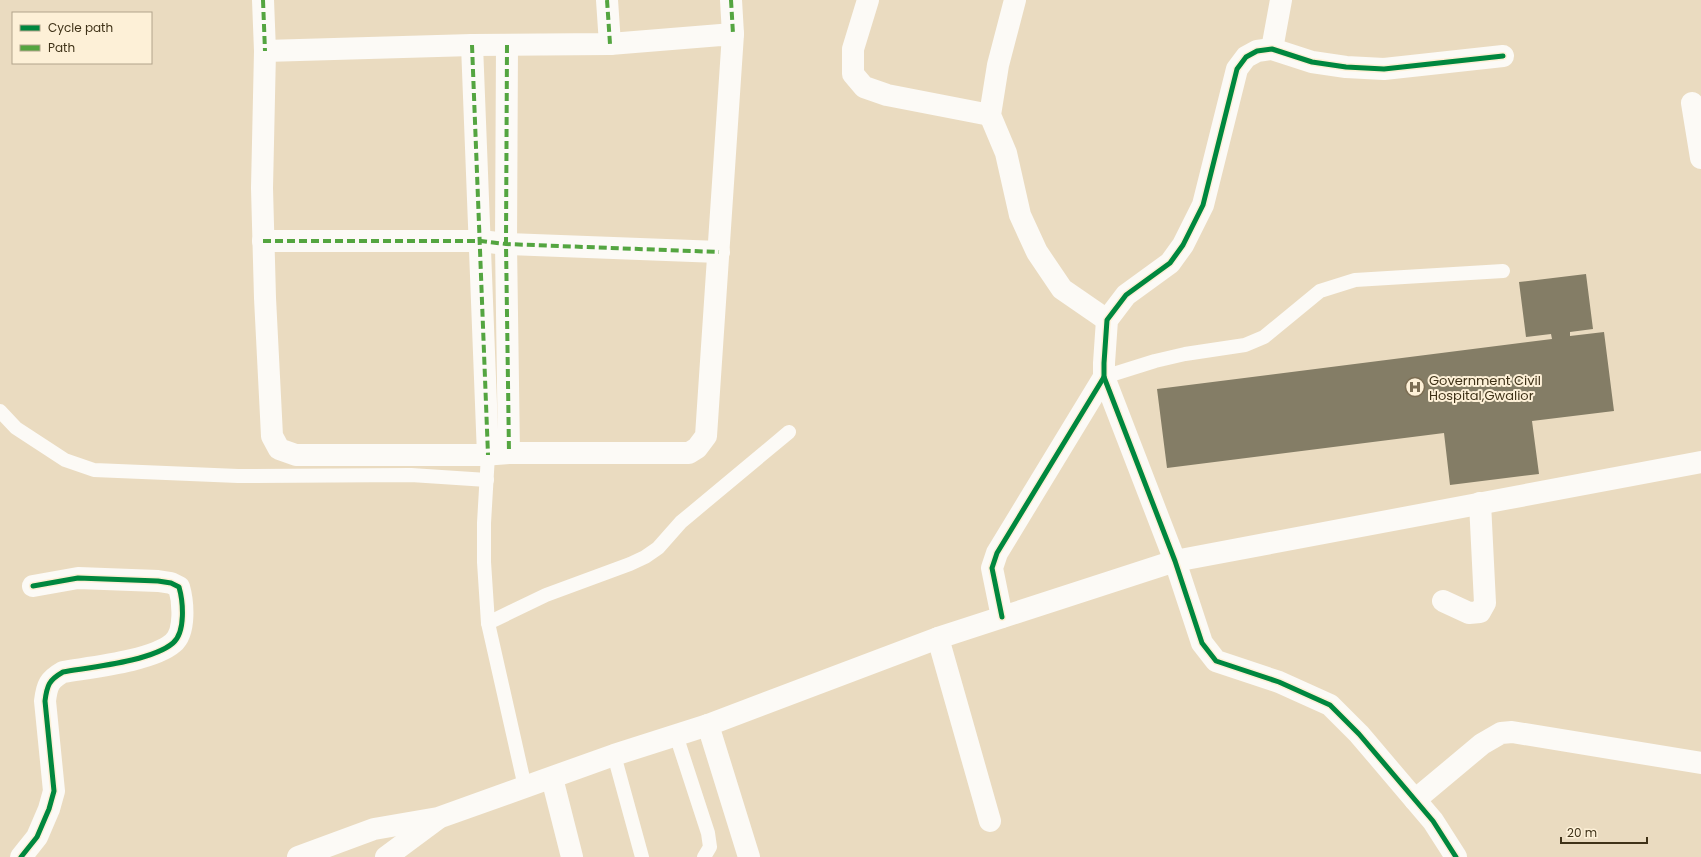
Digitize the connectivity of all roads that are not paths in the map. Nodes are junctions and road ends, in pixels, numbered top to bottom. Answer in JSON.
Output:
{"nodes":[{"id":1,"x":263,"y":0,"type":"edge"},
{"id":2,"x":607,"y":0,"type":"edge"},
{"id":3,"x":731,"y":0,"type":"edge"},
{"id":4,"x":868,"y":0,"type":"edge"},
{"id":5,"x":1015,"y":0,"type":"edge"},
{"id":6,"x":1281,"y":0,"type":"edge"},
{"id":7,"x":733,"y":34,"type":"junction"},
{"id":8,"x":610,"y":44,"type":"junction"},
{"id":9,"x":472,"y":45,"type":"junction"},
{"id":10,"x":507,"y":46,"type":"junction"},
{"id":11,"x":1272,"y":49,"type":"junction"},
{"id":12,"x":265,"y":51,"type":"junction"},
{"id":13,"x":1503,"y":56,"type":"dead end"},
{"id":14,"x":1692,"y":103,"type":"dead end"},
{"id":15,"x":990,"y":114,"type":"junction"},
{"id":16,"x":1701,"y":158,"type":"edge"},
{"id":17,"x":263,"y":241,"type":"junction"},
{"id":18,"x":481,"y":241,"type":"junction"},
{"id":19,"x":506,"y":244,"type":"junction"},
{"id":20,"x":719,"y":252,"type":"junction"},
{"id":21,"x":1503,"y":271,"type":"dead end"},
{"id":22,"x":1107,"y":320,"type":"junction"},
{"id":23,"x":1104,"y":376,"type":"junction"},
{"id":24,"x":0,"y":411,"type":"edge"},
{"id":25,"x":789,"y":432,"type":"dead end"},
{"id":26,"x":499,"y":454,"type":"junction"},
{"id":27,"x":1701,"y":462,"type":"edge"},
{"id":28,"x":487,"y":480,"type":"junction"},
{"id":29,"x":1480,"y":503,"type":"junction"},
{"id":30,"x":1175,"y":561,"type":"junction"},
{"id":31,"x":33,"y":586,"type":"dead end"},
{"id":32,"x":1443,"y":601,"type":"dead end"},
{"id":33,"x":1002,"y":617,"type":"junction"},
{"id":34,"x":488,"y":623,"type":"junction"},
{"id":35,"x":938,"y":638,"type":"junction"},
{"id":36,"x":708,"y":725,"type":"junction"},
{"id":37,"x":676,"y":735,"type":"junction"},
{"id":38,"x":614,"y":755,"type":"junction"},
{"id":39,"x":1701,"y":763,"type":"edge"},
{"id":40,"x":552,"y":778,"type":"junction"},
{"id":41,"x":525,"y":787,"type":"junction"},
{"id":42,"x":1415,"y":800,"type":"junction"},
{"id":43,"x":438,"y":818,"type":"junction"},
{"id":44,"x":990,"y":821,"type":"dead end"},
{"id":45,"x":21,"y":857,"type":"edge"},
{"id":46,"x":298,"y":857,"type":"edge"},
{"id":47,"x":386,"y":857,"type":"edge"},
{"id":48,"x":572,"y":857,"type":"edge"},
{"id":49,"x":642,"y":857,"type":"edge"},
{"id":50,"x":704,"y":857,"type":"edge"},
{"id":51,"x":749,"y":857,"type":"edge"},
{"id":52,"x":1456,"y":857,"type":"edge"}],
"edges":[{"from":1,"to":12,"type":"street"},
{"from":2,"to":8,"type":"street"},
{"from":3,"to":7,"type":"street"},
{"from":4,"to":15,"type":"street"},
{"from":5,"to":15,"type":"street"},
{"from":6,"to":11,"type":"street"},
{"from":7,"to":8,"type":"street"},
{"from":7,"to":20,"type":"street"},
{"from":8,"to":10,"type":"street"},
{"from":9,"to":10,"type":"street"},
{"from":9,"to":12,"type":"street"},
{"from":9,"to":18,"type":"street"},
{"from":10,"to":19,"type":"street"},
{"from":11,"to":13,"type":"street"},
{"from":11,"to":22,"type":"street"},
{"from":12,"to":17,"type":"street"},
{"from":14,"to":16,"type":"street"},
{"from":15,"to":22,"type":"street"},
{"from":17,"to":18,"type":"street"},
{"from":17,"to":26,"type":"street"},
{"from":18,"to":19,"type":"street"},
{"from":18,"to":26,"type":"street"},
{"from":19,"to":20,"type":"street"},
{"from":19,"to":26,"type":"street"},
{"from":20,"to":26,"type":"street"},
{"from":21,"to":23,"type":"lane"},
{"from":22,"to":23,"type":"street"},
{"from":23,"to":30,"type":"street"},
{"from":23,"to":33,"type":"street"},
{"from":24,"to":28,"type":"lane"},
{"from":25,"to":34,"type":"lane"},
{"from":26,"to":28,"type":"lane"},
{"from":27,"to":29,"type":"street"},
{"from":28,"to":34,"type":"lane"},
{"from":29,"to":30,"type":"street"},
{"from":29,"to":32,"type":"street"},
{"from":30,"to":33,"type":"street"},
{"from":30,"to":42,"type":"street"},
{"from":31,"to":45,"type":"street"},
{"from":33,"to":35,"type":"street"},
{"from":34,"to":41,"type":"lane"},
{"from":35,"to":36,"type":"street"},
{"from":35,"to":44,"type":"street"},
{"from":36,"to":37,"type":"street"},
{"from":36,"to":51,"type":"street"},
{"from":37,"to":38,"type":"street"},
{"from":37,"to":50,"type":"lane"},
{"from":38,"to":40,"type":"street"},
{"from":38,"to":49,"type":"lane"},
{"from":39,"to":42,"type":"street"},
{"from":40,"to":41,"type":"street"},
{"from":40,"to":48,"type":"street"},
{"from":41,"to":43,"type":"street"},
{"from":42,"to":52,"type":"street"},
{"from":43,"to":46,"type":"street"},
{"from":43,"to":47,"type":"street"}]}
